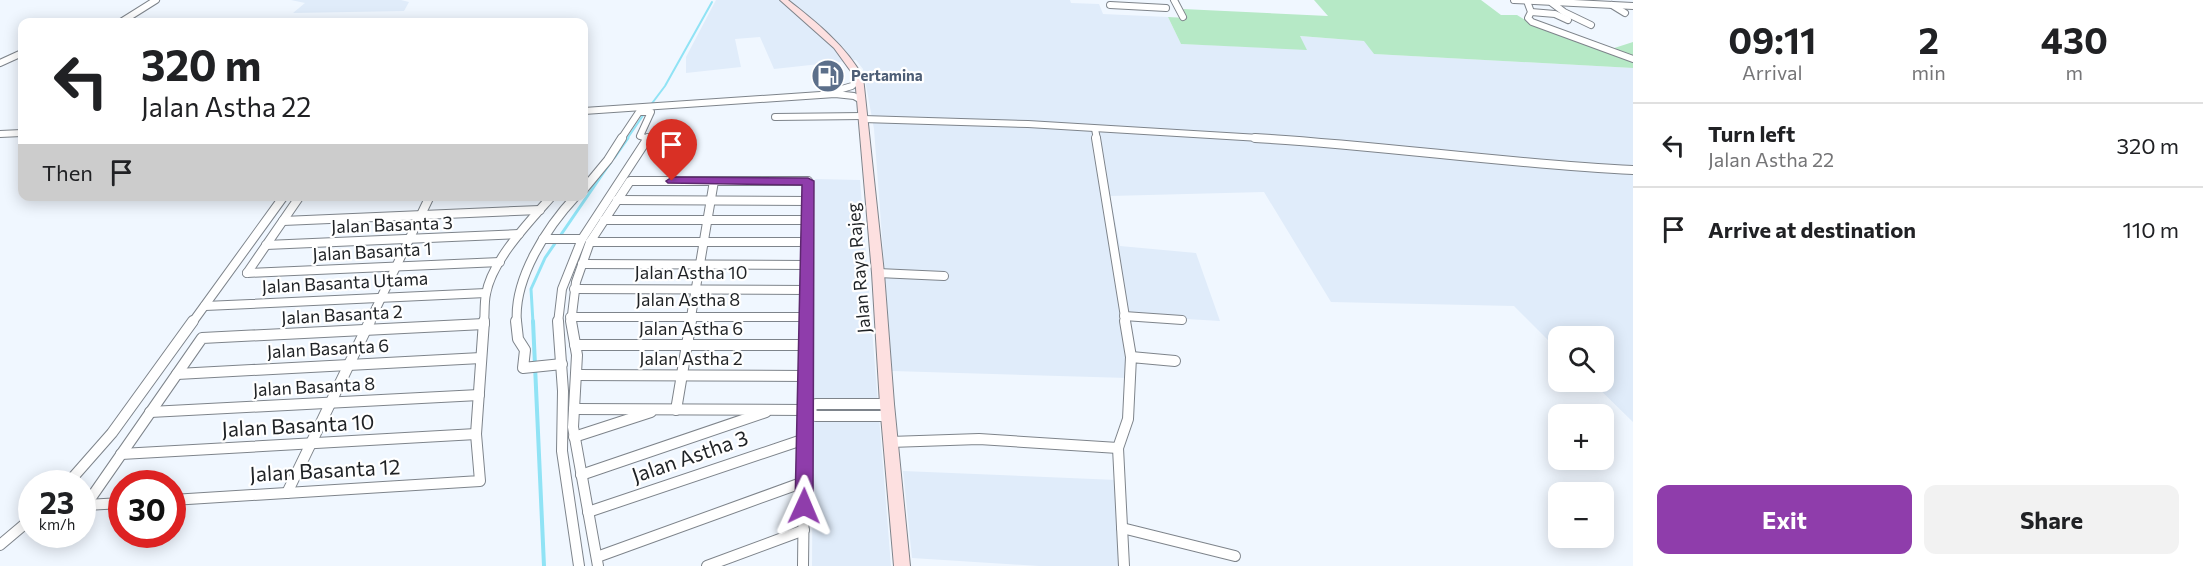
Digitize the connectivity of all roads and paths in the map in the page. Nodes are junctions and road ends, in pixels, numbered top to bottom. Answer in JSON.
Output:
{"nodes":[{"id":1,"x":156,"y":0,"type":"edge"},
{"id":2,"x":784,"y":0,"type":"edge"},
{"id":3,"x":1174,"y":0,"type":"edge"},
{"id":4,"x":1514,"y":0,"type":"edge"},
{"id":5,"x":1586,"y":0,"type":"edge"},
{"id":6,"x":1527,"y":1,"type":"edge"},
{"id":7,"x":1552,"y":2,"type":"junction"},
{"id":8,"x":1109,"y":3,"type":"edge"},
{"id":9,"x":1593,"y":4,"type":"junction"},
{"id":10,"x":1612,"y":5,"type":"junction"},
{"id":11,"x":1633,"y":6,"type":"edge"},
{"id":12,"x":1166,"y":8,"type":"dead end"},
{"id":13,"x":1114,"y":12,"type":"dead end"},
{"id":14,"x":1531,"y":12,"type":"junction"},
{"id":15,"x":1625,"y":13,"type":"dead end"},
{"id":16,"x":1183,"y":17,"type":"dead end"},
{"id":17,"x":127,"y":18,"type":"edge"},
{"id":18,"x":1570,"y":21,"type":"dead end"},
{"id":19,"x":1591,"y":25,"type":"dead end"},
{"id":20,"x":18,"y":54,"type":"edge"},
{"id":21,"x":1633,"y":59,"type":"edge"},
{"id":22,"x":0,"y":63,"type":"edge"},
{"id":23,"x":858,"y":80,"type":"junction"},
{"id":24,"x":832,"y":92,"type":"junction"},
{"id":25,"x":860,"y":97,"type":"junction"},
{"id":26,"x":588,"y":109,"type":"edge"},
{"id":27,"x":588,"y":109,"type":"edge"},
{"id":28,"x":775,"y":117,"type":"dead end"},
{"id":29,"x":863,"y":118,"type":"junction"},
{"id":30,"x":1095,"y":129,"type":"junction"},
{"id":31,"x":18,"y":133,"type":"edge"},
{"id":32,"x":0,"y":134,"type":"edge"},
{"id":33,"x":1633,"y":170,"type":"edge"},
{"id":34,"x":714,"y":181,"type":"junction"},
{"id":35,"x":588,"y":184,"type":"edge"},
{"id":36,"x":617,"y":200,"type":"junction"},
{"id":37,"x":711,"y":200,"type":"junction"},
{"id":38,"x":280,"y":201,"type":"edge"},
{"id":39,"x":297,"y":201,"type":"edge"},
{"id":40,"x":428,"y":201,"type":"edge"},
{"id":41,"x":548,"y":201,"type":"edge"},
{"id":42,"x":571,"y":201,"type":"edge"},
{"id":43,"x":808,"y":201,"type":"junction"},
{"id":44,"x":540,"y":210,"type":"junction"},
{"id":45,"x":421,"y":215,"type":"junction"},
{"id":46,"x":283,"y":220,"type":"junction"},
{"id":47,"x":604,"y":220,"type":"junction"},
{"id":48,"x":708,"y":220,"type":"junction"},
{"id":49,"x":807,"y":220,"type":"junction"},
{"id":50,"x":519,"y":234,"type":"junction"},
{"id":51,"x":409,"y":239,"type":"junction"},
{"id":52,"x":547,"y":239,"type":"junction"},
{"id":53,"x":586,"y":240,"type":"junction"},
{"id":54,"x":704,"y":242,"type":"junction"},
{"id":55,"x":807,"y":242,"type":"junction"},
{"id":56,"x":266,"y":245,"type":"junction"},
{"id":57,"x":500,"y":262,"type":"junction"},
{"id":58,"x":582,"y":264,"type":"junction"},
{"id":59,"x":700,"y":265,"type":"junction"},
{"id":60,"x":807,"y":265,"type":"junction"},
{"id":61,"x":396,"y":266,"type":"junction"},
{"id":62,"x":878,"y":273,"type":"junction"},
{"id":63,"x":944,"y":276,"type":"dead end"},
{"id":64,"x":574,"y":289,"type":"junction"},
{"id":65,"x":696,"y":290,"type":"junction"},
{"id":66,"x":807,"y":290,"type":"junction"},
{"id":67,"x":486,"y":293,"type":"junction"},
{"id":68,"x":381,"y":298,"type":"junction"},
{"id":69,"x":205,"y":306,"type":"junction"},
{"id":70,"x":570,"y":316,"type":"junction"},
{"id":71,"x":1124,"y":316,"type":"junction"},
{"id":72,"x":691,"y":317,"type":"junction"},
{"id":73,"x":806,"y":317,"type":"junction"},
{"id":74,"x":1182,"y":320,"type":"dead end"},
{"id":75,"x":484,"y":324,"type":"junction"},
{"id":76,"x":365,"y":330,"type":"junction"},
{"id":77,"x":575,"y":345,"type":"junction"},
{"id":78,"x":687,"y":345,"type":"junction"},
{"id":79,"x":806,"y":345,"type":"junction"},
{"id":80,"x":1131,"y":357,"type":"junction"},
{"id":81,"x":481,"y":358,"type":"junction"},
{"id":82,"x":1175,"y":361,"type":"dead end"},
{"id":83,"x":562,"y":364,"type":"junction"},
{"id":84,"x":349,"y":365,"type":"junction"},
{"id":85,"x":177,"y":374,"type":"junction"},
{"id":86,"x":576,"y":375,"type":"junction"},
{"id":87,"x":682,"y":375,"type":"junction"},
{"id":88,"x":806,"y":376,"type":"junction"},
{"id":89,"x":479,"y":395,"type":"junction"},
{"id":90,"x":330,"y":403,"type":"junction"},
{"id":91,"x":574,"y":409,"type":"junction"},
{"id":92,"x":658,"y":410,"type":"junction"},
{"id":93,"x":676,"y":410,"type":"junction"},
{"id":94,"x":772,"y":410,"type":"junction"},
{"id":95,"x":805,"y":410,"type":"junction"},
{"id":96,"x":887,"y":410,"type":"junction"},
{"id":97,"x":150,"y":412,"type":"junction"},
{"id":98,"x":476,"y":434,"type":"junction"},
{"id":99,"x":574,"y":437,"type":"junction"},
{"id":100,"x":805,"y":439,"type":"junction"},
{"id":101,"x":890,"y":442,"type":"junction"},
{"id":102,"x":311,"y":444,"type":"junction"},
{"id":103,"x":1118,"y":448,"type":"junction"},
{"id":104,"x":121,"y":454,"type":"junction"},
{"id":105,"x":79,"y":470,"type":"edge"},
{"id":106,"x":110,"y":470,"type":"edge"},
{"id":107,"x":108,"y":473,"type":"edge"},
{"id":108,"x":581,"y":475,"type":"junction"},
{"id":109,"x":804,"y":482,"type":"junction"},
{"id":110,"x":287,"y":493,"type":"junction"},
{"id":111,"x":186,"y":499,"type":"edge"},
{"id":112,"x":108,"y":504,"type":"edge"},
{"id":113,"x":588,"y":512,"type":"junction"},
{"id":114,"x":1122,"y":528,"type":"junction"},
{"id":115,"x":18,"y":530,"type":"edge"},
{"id":116,"x":804,"y":530,"type":"junction"},
{"id":117,"x":0,"y":545,"type":"edge"},
{"id":118,"x":1235,"y":556,"type":"dead end"},
{"id":119,"x":598,"y":561,"type":"edge"},
{"id":120,"x":579,"y":566,"type":"edge"},
{"id":121,"x":708,"y":566,"type":"edge"},
{"id":122,"x":803,"y":566,"type":"edge"},
{"id":123,"x":902,"y":566,"type":"edge"},
{"id":124,"x":1124,"y":566,"type":"edge"}],
"edges":[{"from":1,"to":17,"type":"street"},
{"from":2,"to":23,"type":"main road","name":"Jalan Raya Rajeg"},
{"from":3,"to":16,"type":"street"},
{"from":4,"to":6,"type":"street"},
{"from":5,"to":9,"type":"street"},
{"from":6,"to":7,"type":"street"},
{"from":6,"to":14,"type":"street"},
{"from":7,"to":9,"type":"street"},
{"from":7,"to":19,"type":"street"},
{"from":8,"to":12,"type":"street"},
{"from":8,"to":13,"type":"street"},
{"from":9,"to":10,"type":"street"},
{"from":10,"to":11,"type":"street"},
{"from":10,"to":15,"type":"street"},
{"from":14,"to":18,"type":"street"},
{"from":14,"to":21,"type":"street"},
{"from":20,"to":22,"type":"street"},
{"from":23,"to":24,"type":"street"},
{"from":23,"to":25,"type":"main road","name":"Jalan Raya Rajeg"},
{"from":24,"to":25,"type":"street"},
{"from":24,"to":26,"type":"street"},
{"from":25,"to":27,"type":"street"},
{"from":25,"to":29,"type":"main road","name":"Jalan Raya Rajeg"},
{"from":28,"to":29,"type":"street"},
{"from":29,"to":30,"type":"street"},
{"from":29,"to":62,"type":"main road","name":"Jalan Raya Rajeg"},
{"from":30,"to":33,"type":"street"},
{"from":30,"to":71,"type":"street"},
{"from":31,"to":32,"type":"street"},
{"from":34,"to":36,"type":"street"},
{"from":34,"to":37,"type":"street"},
{"from":34,"to":43,"type":"street"},
{"from":35,"to":53,"type":"street"},
{"from":36,"to":37,"type":"street"},
{"from":36,"to":47,"type":"street"},
{"from":37,"to":43,"type":"street"},
{"from":37,"to":48,"type":"street"},
{"from":38,"to":69,"type":"street"},
{"from":39,"to":46,"type":"street"},
{"from":40,"to":45,"type":"street"},
{"from":41,"to":44,"type":"street"},
{"from":42,"to":52,"type":"street"},
{"from":43,"to":49,"type":"street"},
{"from":44,"to":45,"type":"street"},
{"from":44,"to":50,"type":"street"},
{"from":45,"to":46,"type":"street"},
{"from":45,"to":51,"type":"street"},
{"from":46,"to":56,"type":"street"},
{"from":47,"to":48,"type":"street"},
{"from":47,"to":53,"type":"street"},
{"from":48,"to":49,"type":"street"},
{"from":48,"to":54,"type":"street"},
{"from":49,"to":55,"type":"street"},
{"from":50,"to":51,"type":"street","name":"Jalan Basanta 3"},
{"from":50,"to":57,"type":"street"},
{"from":51,"to":56,"type":"street","name":"Jalan Basanta 3"},
{"from":51,"to":61,"type":"street"},
{"from":52,"to":53,"type":"street"},
{"from":52,"to":83,"type":"street"},
{"from":53,"to":54,"type":"street"},
{"from":53,"to":58,"type":"street"},
{"from":53,"to":83,"type":"street"},
{"from":54,"to":55,"type":"street"},
{"from":54,"to":59,"type":"street"},
{"from":55,"to":60,"type":"street"},
{"from":56,"to":61,"type":"street","name":"Jalan Basanta 1"},
{"from":57,"to":61,"type":"street","name":"Jalan Basanta 1"},
{"from":57,"to":67,"type":"street"},
{"from":58,"to":59,"type":"street"},
{"from":58,"to":64,"type":"street"},
{"from":59,"to":60,"type":"street"},
{"from":59,"to":65,"type":"street"},
{"from":60,"to":66,"type":"street"},
{"from":61,"to":68,"type":"street"},
{"from":62,"to":63,"type":"street"},
{"from":62,"to":96,"type":"main road","name":"Jalan Raya Rajeg"},
{"from":64,"to":65,"type":"street","name":"Jalan Astha 10"},
{"from":64,"to":70,"type":"street"},
{"from":65,"to":66,"type":"street","name":"Jalan Astha 10"},
{"from":65,"to":72,"type":"street"},
{"from":66,"to":73,"type":"street"},
{"from":67,"to":68,"type":"street","name":"Jalan Basanta Utama"},
{"from":67,"to":75,"type":"street"},
{"from":68,"to":69,"type":"street","name":"Jalan Basanta Utama"},
{"from":68,"to":76,"type":"street"},
{"from":69,"to":105,"type":"street"},
{"from":70,"to":72,"type":"street","name":"Jalan Astha 8"},
{"from":70,"to":77,"type":"street"},
{"from":71,"to":74,"type":"street"},
{"from":71,"to":80,"type":"street"},
{"from":72,"to":73,"type":"street","name":"Jalan Astha 8"},
{"from":72,"to":78,"type":"street"},
{"from":73,"to":79,"type":"street"},
{"from":75,"to":76,"type":"street","name":"Jalan Basanta 2"},
{"from":75,"to":81,"type":"street"},
{"from":76,"to":84,"type":"street"},
{"from":76,"to":85,"type":"street","name":"Jalan Basanta 2"},
{"from":77,"to":78,"type":"street","name":"Jalan Astha 6"},
{"from":77,"to":86,"type":"street"},
{"from":78,"to":79,"type":"street","name":"Jalan Astha 6"},
{"from":78,"to":87,"type":"street"},
{"from":79,"to":88,"type":"street"},
{"from":80,"to":82,"type":"street"},
{"from":80,"to":103,"type":"street"},
{"from":81,"to":84,"type":"street","name":"Jalan Basanta 6"},
{"from":81,"to":89,"type":"street"},
{"from":83,"to":120,"type":"street"},
{"from":84,"to":85,"type":"street","name":"Jalan Basanta 6"},
{"from":84,"to":90,"type":"street"},
{"from":85,"to":97,"type":"street"},
{"from":86,"to":87,"type":"street","name":"Jalan Astha 2"},
{"from":86,"to":91,"type":"street"},
{"from":87,"to":88,"type":"street","name":"Jalan Astha 2"},
{"from":87,"to":93,"type":"street"},
{"from":88,"to":95,"type":"street"},
{"from":89,"to":90,"type":"street","name":"Jalan Basanta 8"},
{"from":89,"to":98,"type":"street"},
{"from":90,"to":97,"type":"street","name":"Jalan Basanta 8"},
{"from":90,"to":102,"type":"street"},
{"from":91,"to":92,"type":"street"},
{"from":91,"to":99,"type":"street"},
{"from":92,"to":93,"type":"street"},
{"from":92,"to":99,"type":"street"},
{"from":93,"to":94,"type":"street"},
{"from":94,"to":95,"type":"street"},
{"from":94,"to":108,"type":"street"},
{"from":95,"to":96,"type":"street"},
{"from":95,"to":100,"type":"street"},
{"from":96,"to":101,"type":"main road","name":"Jalan Raya Rajeg"},
{"from":97,"to":104,"type":"street"},
{"from":98,"to":102,"type":"street","name":"Jalan Basanta 10"},
{"from":98,"to":110,"type":"street","name":"Jalan Basanta 12"},
{"from":99,"to":108,"type":"street"},
{"from":100,"to":109,"type":"street"},
{"from":100,"to":113,"type":"street","name":"Jalan Astha 3"},
{"from":101,"to":103,"type":"street"},
{"from":101,"to":123,"type":"main road","name":"Jalan Raya Rajeg"},
{"from":102,"to":104,"type":"street","name":"Jalan Basanta 10"},
{"from":102,"to":110,"type":"street"},
{"from":103,"to":114,"type":"street"},
{"from":104,"to":106,"type":"street"},
{"from":107,"to":112,"type":"street"},
{"from":108,"to":113,"type":"street"},
{"from":109,"to":116,"type":"street"},
{"from":109,"to":119,"type":"street"},
{"from":110,"to":111,"type":"street","name":"Jalan Basanta 12"},
{"from":113,"to":119,"type":"street"},
{"from":114,"to":118,"type":"street"},
{"from":114,"to":124,"type":"street"},
{"from":115,"to":117,"type":"street"},
{"from":116,"to":121,"type":"street"},
{"from":116,"to":122,"type":"street"}]}
